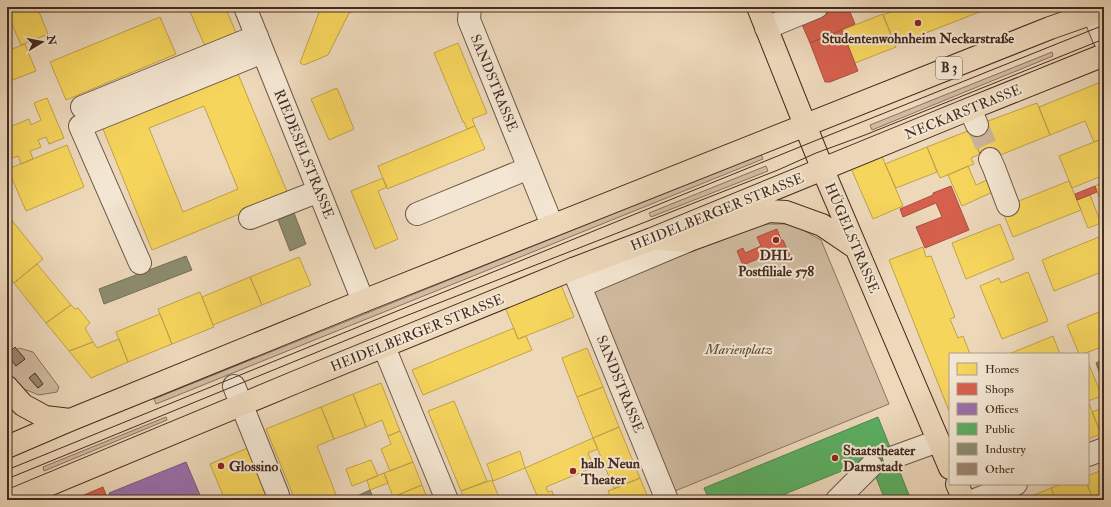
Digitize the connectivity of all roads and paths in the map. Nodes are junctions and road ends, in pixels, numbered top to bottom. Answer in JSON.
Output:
{"nodes":[{"id":1,"x":245,"y":7,"type":"edge"},
{"id":2,"x":470,"y":7,"type":"edge"},
{"id":3,"x":758,"y":7,"type":"edge"},
{"id":4,"x":817,"y":7,"type":"edge"},
{"id":5,"x":1096,"y":9,"type":"edge"},
{"id":6,"x":766,"y":28,"type":"junction"},
{"id":7,"x":1104,"y":39,"type":"edge"},
{"id":8,"x":260,"y":44,"type":"junction"},
{"id":9,"x":1104,"y":55,"type":"edge"},
{"id":10,"x":82,"y":107,"type":"dead end"},
{"id":11,"x":805,"y":125,"type":"junction"},
{"id":12,"x":996,"y":164,"type":"tunnel mouth"},
{"id":13,"x":529,"y":168,"type":"junction"},
{"id":14,"x":823,"y":170,"type":"junction"},
{"id":15,"x":319,"y":191,"type":"junction"},
{"id":16,"x":1008,"y":205,"type":"dead end"},
{"id":17,"x":417,"y":214,"type":"dead end"},
{"id":18,"x":250,"y":218,"type":"dead end"},
{"id":19,"x":552,"y":225,"type":"junction"},
{"id":20,"x":652,"y":239,"type":"junction"},
{"id":21,"x":687,"y":242,"type":"junction"},
{"id":22,"x":856,"y":248,"type":"junction"},
{"id":23,"x":140,"y":263,"type":"dead end"},
{"id":24,"x":576,"y":277,"type":"junction"},
{"id":25,"x":363,"y":301,"type":"junction"},
{"id":26,"x":384,"y":347,"type":"junction"},
{"id":27,"x":7,"y":387,"type":"edge"},
{"id":28,"x":237,"y":395,"type":"junction"},
{"id":29,"x":70,"y":420,"type":"junction"},
{"id":30,"x":938,"y":441,"type":"junction"},
{"id":31,"x":7,"y":447,"type":"edge"},
{"id":32,"x":1104,"y":449,"type":"edge"},
{"id":33,"x":1089,"y":455,"type":"edge"},
{"id":34,"x":894,"y":457,"type":"dead end"},
{"id":35,"x":872,"y":466,"type":"dead end"},
{"id":36,"x":949,"y":466,"type":"edge"},
{"id":37,"x":957,"y":485,"type":"edge"},
{"id":38,"x":1013,"y":485,"type":"edge"},
{"id":39,"x":12,"y":500,"type":"edge"},
{"id":40,"x":276,"y":500,"type":"edge"},
{"id":41,"x":447,"y":500,"type":"edge"},
{"id":42,"x":667,"y":500,"type":"edge"},
{"id":43,"x":837,"y":500,"type":"edge"},
{"id":44,"x":964,"y":500,"type":"edge"},
{"id":45,"x":975,"y":500,"type":"edge"}],
"edges":[{"from":1,"to":8,"type":"street","name":"RIEDESELSTRASSE"},
{"from":2,"to":13,"type":"street","name":"SANDSTRASSE"},
{"from":3,"to":6,"type":"main road","name":"HÜGELSTRASSE"},
{"from":4,"to":6,"type":"street"},
{"from":5,"to":7,"type":"street"},
{"from":5,"to":11,"type":"main road","number":"B 3"},
{"from":6,"to":11,"type":"main road","name":"HÜGELSTRASSE"},
{"from":8,"to":10,"type":"street"},
{"from":8,"to":15,"type":"street","name":"RIEDESELSTRASSE"},
{"from":8,"to":23,"type":"street"},
{"from":9,"to":14,"type":"main road","name":"NECKARSTRASSE"},
{"from":11,"to":14,"type":"main road","name":"HÜGELSTRASSE"},
{"from":11,"to":19,"type":"main road","number":"B 3"},
{"from":12,"to":16,"type":"street"},
{"from":13,"to":17,"type":"street"},
{"from":13,"to":19,"type":"street","name":"SANDSTRASSE"},
{"from":14,"to":20,"type":"main road","name":"HEIDELBERGER STRASSE"},
{"from":14,"to":22,"type":"main road","name":"HÜGELSTRASSE"},
{"from":15,"to":18,"type":"street"},
{"from":15,"to":25,"type":"street","name":"RIEDESELSTRASSE"},
{"from":19,"to":25,"type":"main road","number":"B 3"},
{"from":20,"to":21,"type":"main road"},
{"from":20,"to":24,"type":"main road","name":"HEIDELBERGER STRASSE"},
{"from":21,"to":22,"type":"main road"},
{"from":21,"to":24,"type":"street"},
{"from":22,"to":30,"type":"main road","name":"HÜGELSTRASSE"},
{"from":24,"to":26,"type":"main road","name":"HEIDELBERGER STRASSE"},
{"from":24,"to":42,"type":"street","name":"SANDSTRASSE"},
{"from":25,"to":29,"type":"main road","number":"B 3"},
{"from":26,"to":28,"type":"main road","name":"HEIDELBERGER STRASSE"},
{"from":26,"to":41,"type":"street"},
{"from":27,"to":29,"type":"main road"},
{"from":28,"to":39,"type":"main road","name":"HEIDELBERGER STRASSE"},
{"from":28,"to":40,"type":"street"},
{"from":29,"to":31,"type":"main road","number":"B 3"},
{"from":30,"to":34,"type":"street"},
{"from":30,"to":36,"type":"main road","name":"HÜGELSTRASSE"},
{"from":32,"to":33,"type":"street"},
{"from":35,"to":43,"type":"street"},
{"from":37,"to":44,"type":"main road"},
{"from":38,"to":45,"type":"street"}]}
